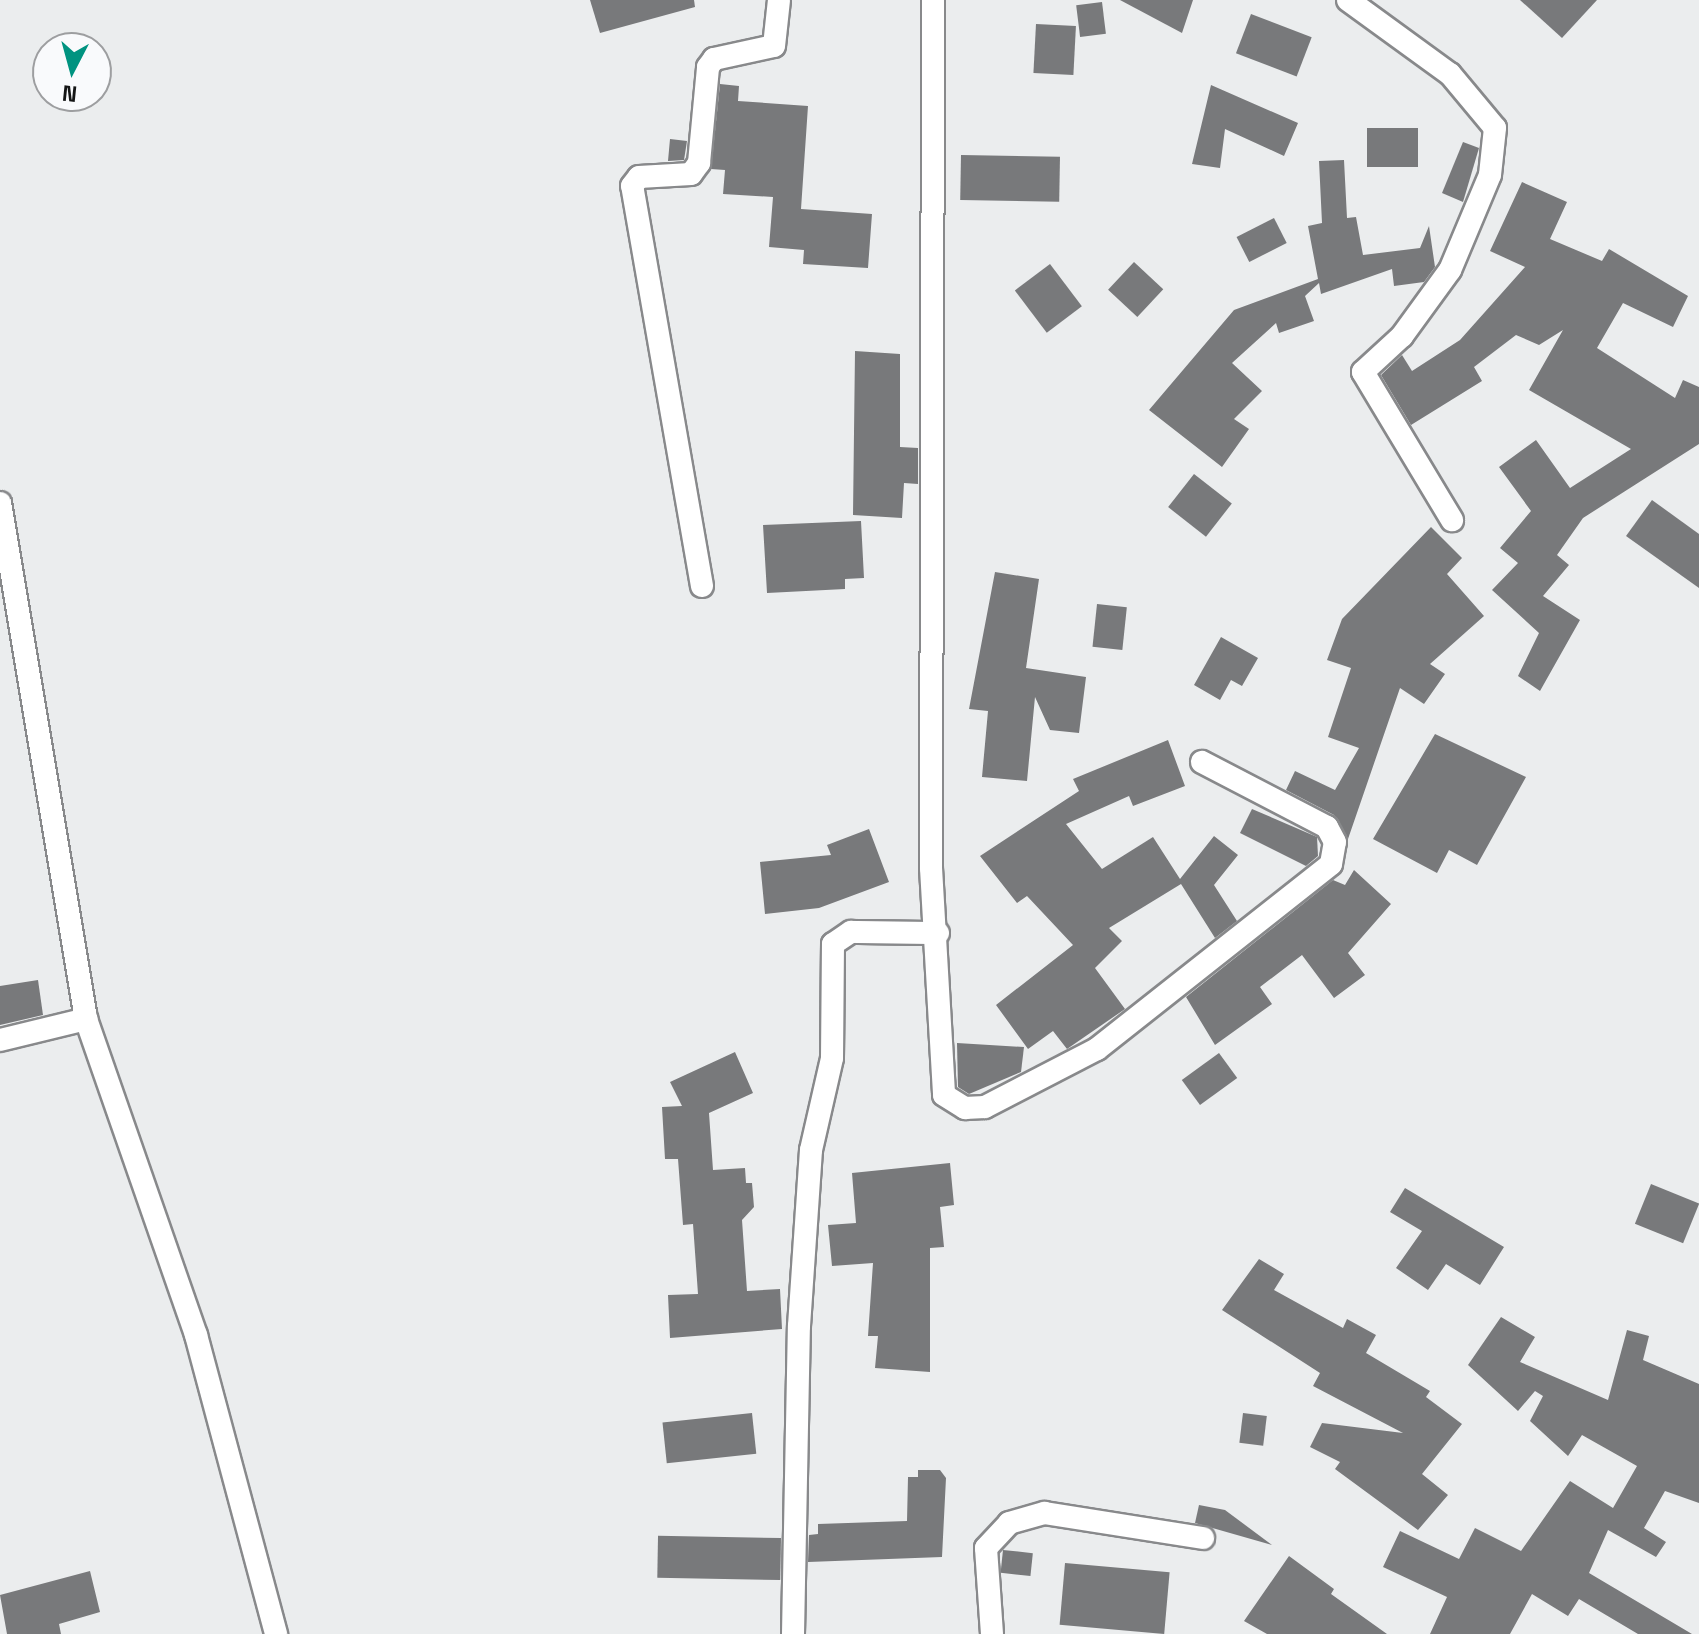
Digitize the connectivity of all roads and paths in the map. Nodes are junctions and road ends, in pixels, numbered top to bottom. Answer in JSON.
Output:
{"nodes":[{"id":1,"x":779,"y":0,"type":"edge"},
{"id":2,"x":933,"y":0,"type":"edge"},
{"id":3,"x":1348,"y":0,"type":"edge"},
{"id":4,"x":0,"y":503,"type":"edge"},
{"id":5,"x":1452,"y":520,"type":"dead end"},
{"id":6,"x":702,"y":586,"type":"dead end"},
{"id":7,"x":1202,"y":762,"type":"dead end"},
{"id":8,"x":938,"y":933,"type":"junction"},
{"id":9,"x":86,"y":1019,"type":"junction"},
{"id":10,"x":0,"y":1040,"type":"edge"},
{"id":11,"x":1203,"y":1538,"type":"dead end"},
{"id":12,"x":276,"y":1634,"type":"edge"},
{"id":13,"x":793,"y":1634,"type":"edge"},
{"id":14,"x":992,"y":1634,"type":"edge"}],
"edges":[{"from":1,"to":6,"type":"street"},
{"from":2,"to":8,"type":"street"},
{"from":3,"to":5,"type":"street"},
{"from":4,"to":9,"type":"street"},
{"from":7,"to":8,"type":"street"},
{"from":8,"to":13,"type":"street"},
{"from":9,"to":10,"type":"street"},
{"from":9,"to":12,"type":"street"},
{"from":11,"to":14,"type":"street"}]}
